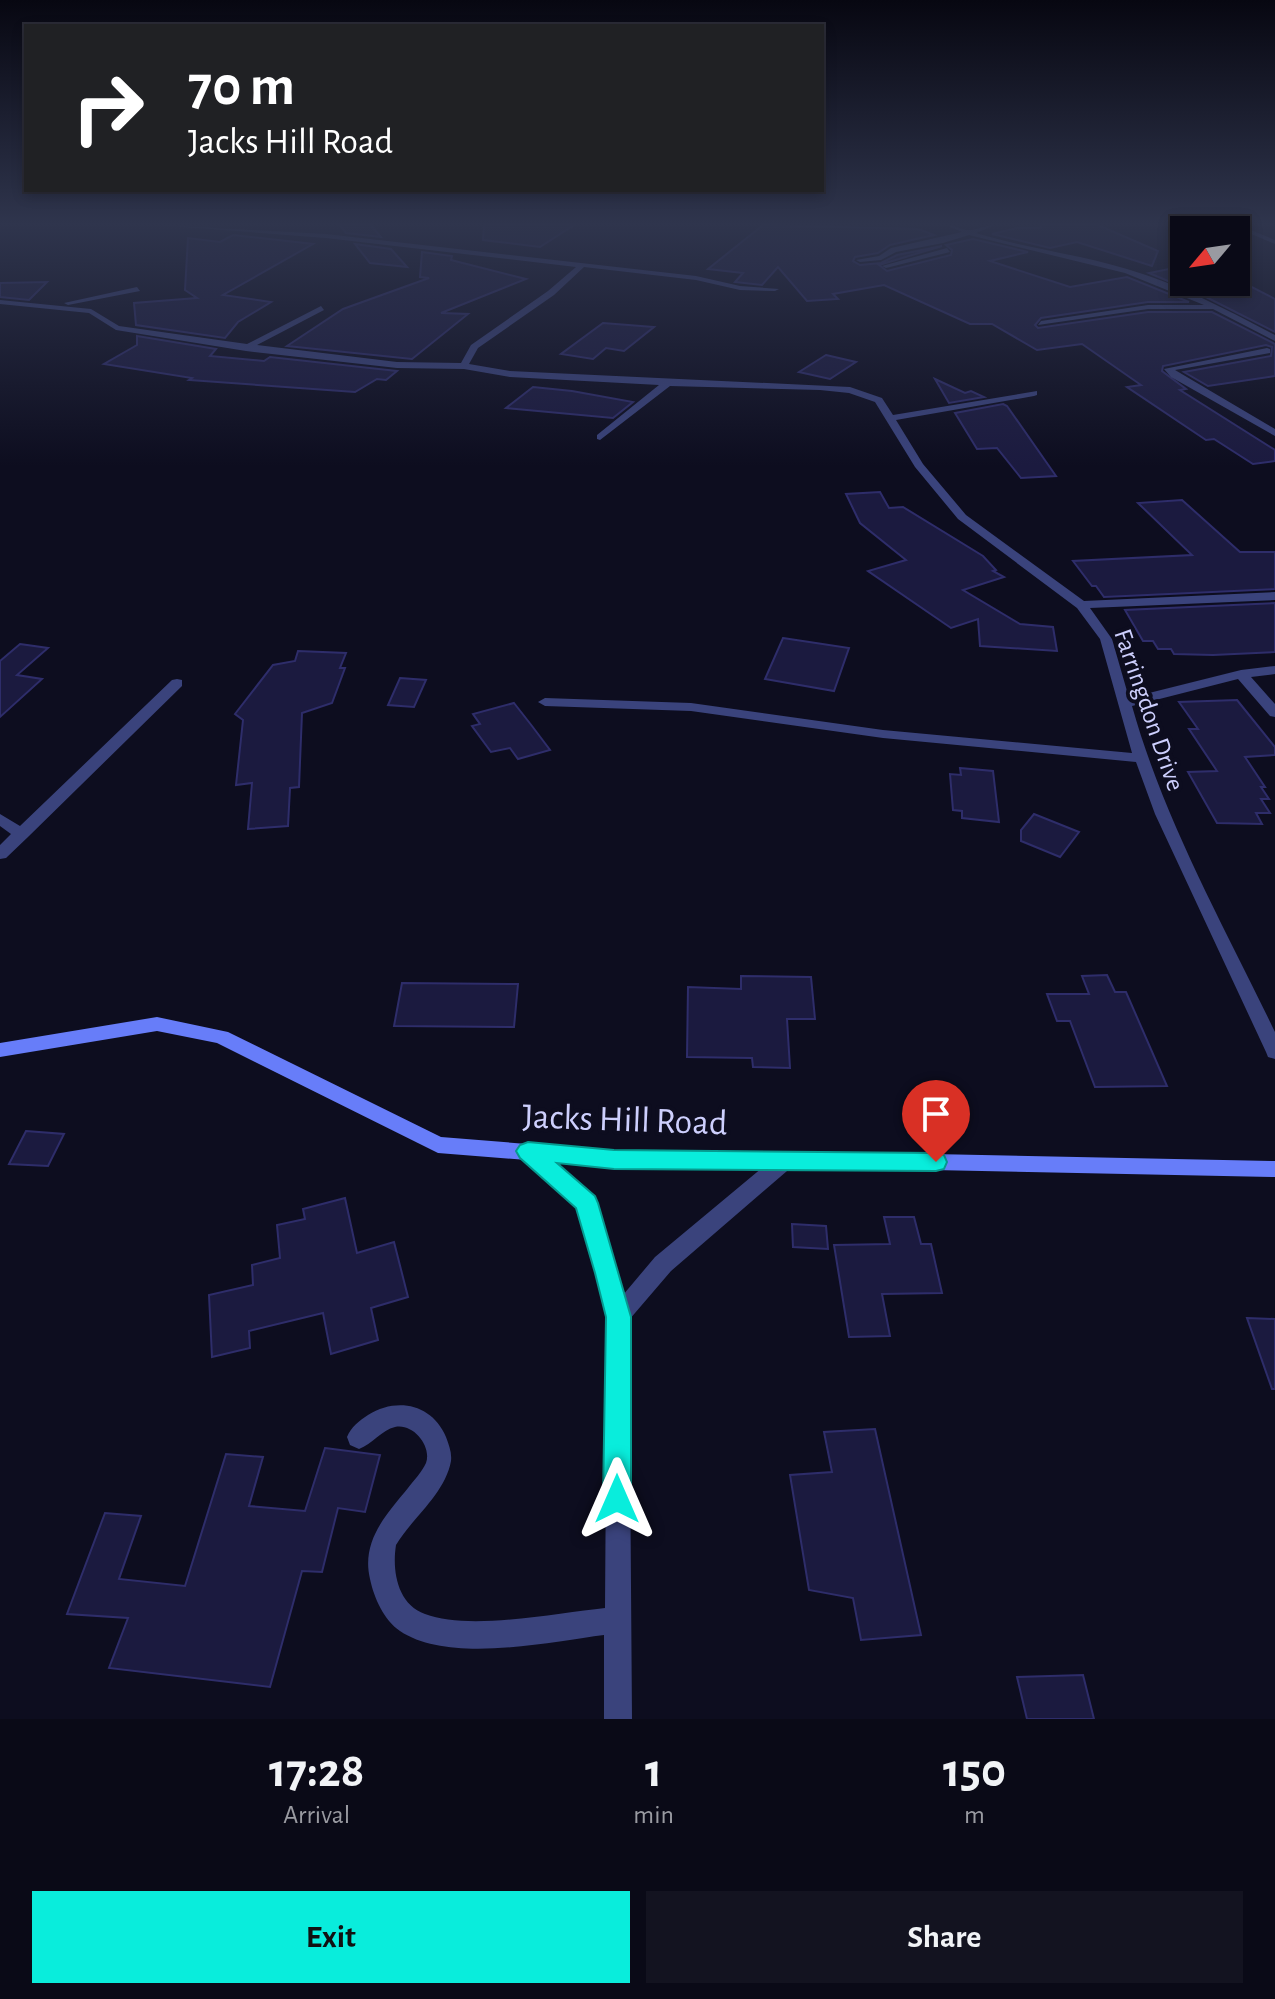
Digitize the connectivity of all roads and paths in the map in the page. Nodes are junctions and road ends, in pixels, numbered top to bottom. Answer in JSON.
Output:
{"nodes":[{"id":1,"x":32,"y":305,"type":"edge"},
{"id":2,"x":58,"y":305,"type":"edge"},
{"id":3,"x":534,"y":305,"type":"edge"},
{"id":4,"x":1214,"y":305,"type":"edge"},
{"id":5,"x":49,"y":307,"type":"junction"},
{"id":6,"x":1218,"y":307,"type":"junction"},
{"id":7,"x":321,"y":308,"type":"dead end"},
{"id":8,"x":1041,"y":323,"type":"dead end"},
{"id":9,"x":1275,"y":338,"type":"edge"},
{"id":10,"x":246,"y":348,"type":"junction"},
{"id":11,"x":1267,"y":351,"type":"dead end"},
{"id":12,"x":464,"y":366,"type":"junction"},
{"id":13,"x":668,"y":383,"type":"junction"},
{"id":14,"x":1034,"y":393,"type":"dead end"},
{"id":15,"x":892,"y":418,"type":"junction"},
{"id":16,"x":1275,"y":433,"type":"edge"},
{"id":17,"x":600,"y":437,"type":"dead end"},
{"id":18,"x":1275,"y":596,"type":"edge"},
{"id":19,"x":1081,"y":605,"type":"junction"},
{"id":20,"x":1275,"y":670,"type":"edge"},
{"id":21,"x":1241,"y":674,"type":"junction"},
{"id":22,"x":177,"y":683,"type":"dead end"},
{"id":23,"x":545,"y":702,"type":"dead end"},
{"id":24,"x":1126,"y":703,"type":"junction"},
{"id":25,"x":1275,"y":713,"type":"edge"},
{"id":26,"x":1141,"y":758,"type":"junction"},
{"id":27,"x":0,"y":819,"type":"edge"},
{"id":28,"x":22,"y":834,"type":"junction"},
{"id":29,"x":0,"y":854,"type":"edge"},
{"id":30,"x":0,"y":1050,"type":"edge"},
{"id":31,"x":1275,"y":1052,"type":"edge"},
{"id":32,"x":528,"y":1151,"type":"junction"},
{"id":33,"x":787,"y":1159,"type":"junction"},
{"id":34,"x":1275,"y":1169,"type":"edge"},
{"id":35,"x":618,"y":1317,"type":"junction"},
{"id":36,"x":359,"y":1437,"type":"dead end"},
{"id":37,"x":616,"y":1620,"type":"junction"},
{"id":38,"x":618,"y":1719,"type":"edge"}],
"edges":[{"from":1,"to":5,"type":"street","name":"Farringdon Drive"},
{"from":2,"to":5,"type":"street"},
{"from":3,"to":12,"type":"street"},
{"from":4,"to":6,"type":"street"},
{"from":5,"to":10,"type":"street","name":"Farringdon Drive"},
{"from":6,"to":8,"type":"street"},
{"from":6,"to":9,"type":"street"},
{"from":7,"to":10,"type":"street"},
{"from":10,"to":12,"type":"street","name":"Farringdon Drive"},
{"from":11,"to":16,"type":"street"},
{"from":12,"to":13,"type":"street","name":"Farringdon Drive"},
{"from":13,"to":15,"type":"street","name":"Farringdon Drive"},
{"from":13,"to":17,"type":"street"},
{"from":14,"to":15,"type":"street"},
{"from":15,"to":19,"type":"street","name":"Farringdon Drive"},
{"from":18,"to":19,"type":"street"},
{"from":19,"to":24,"type":"street","name":"Farringdon Drive"},
{"from":20,"to":21,"type":"street"},
{"from":21,"to":24,"type":"street"},
{"from":21,"to":25,"type":"street"},
{"from":22,"to":28,"type":"street"},
{"from":23,"to":26,"type":"street"},
{"from":24,"to":26,"type":"street","name":"Farringdon Drive"},
{"from":26,"to":31,"type":"street","name":"Farringdon Drive"},
{"from":27,"to":28,"type":"street"},
{"from":28,"to":29,"type":"street"},
{"from":30,"to":32,"type":"street","name":"Jacks Hill Road"},
{"from":32,"to":33,"type":"street","name":"Jacks Hill Road"},
{"from":32,"to":35,"type":"street"},
{"from":33,"to":34,"type":"street","name":"Jacks Hill Road"},
{"from":33,"to":35,"type":"street"},
{"from":35,"to":37,"type":"street"},
{"from":36,"to":37,"type":"street"},
{"from":37,"to":38,"type":"street"}]}
